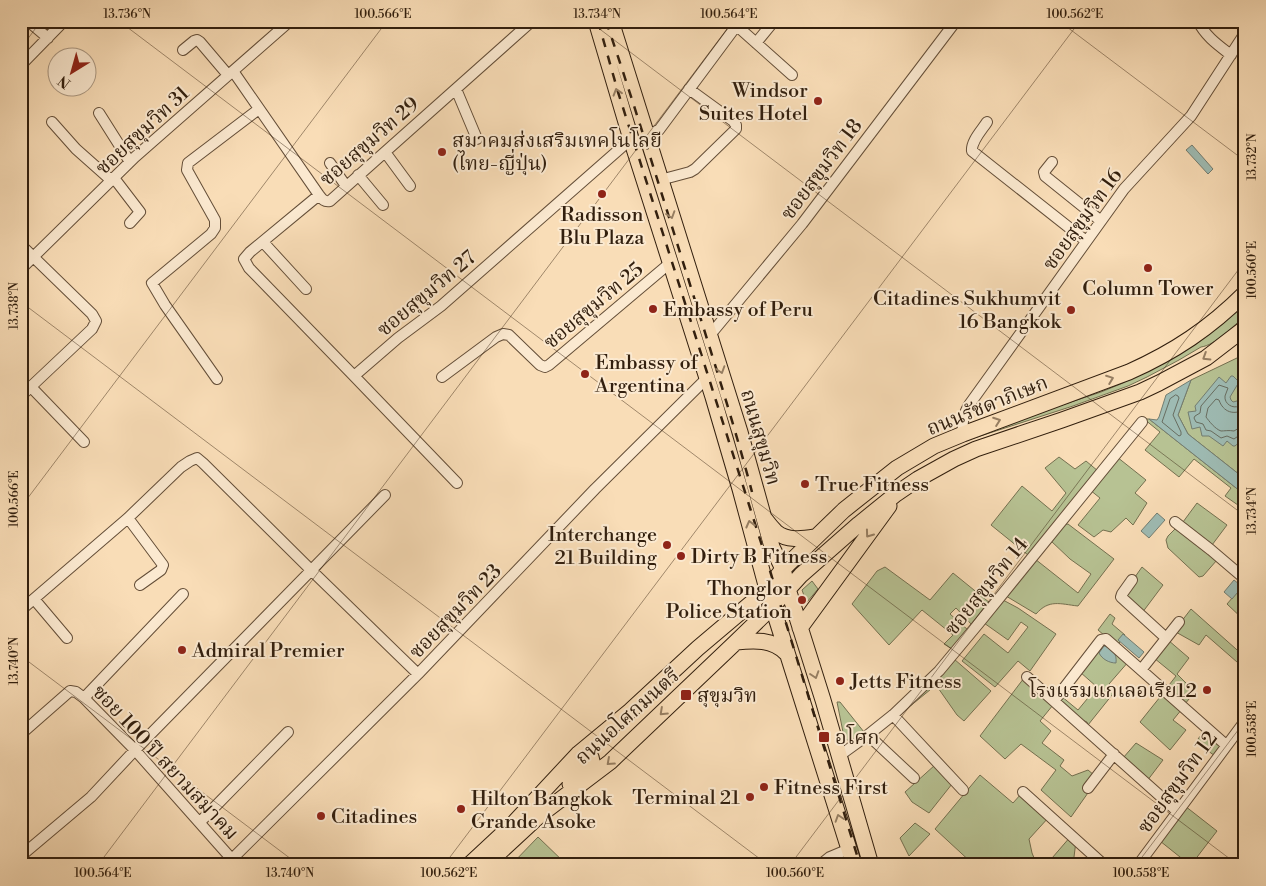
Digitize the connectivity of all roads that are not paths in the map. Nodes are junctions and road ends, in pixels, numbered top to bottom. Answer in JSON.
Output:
{"nodes":[{"id":1,"x":28,"y":21,"type":"edge"},
{"id":2,"x":64,"y":21,"type":"edge"},
{"id":3,"x":290,"y":21,"type":"edge"},
{"id":4,"x":532,"y":21,"type":"edge"},
{"id":5,"x":596,"y":21,"type":"edge"},
{"id":6,"x":611,"y":21,"type":"edge"},
{"id":7,"x":774,"y":21,"type":"edge"},
{"id":8,"x":956,"y":21,"type":"edge"},
{"id":9,"x":1198,"y":21,"type":"edge"},
{"id":10,"x":738,"y":24,"type":"edge"},
{"id":11,"x":1245,"y":33,"type":"edge"},
{"id":12,"x":48,"y":38,"type":"junction"},
{"id":13,"x":756,"y":43,"type":"junction"},
{"id":14,"x":183,"y":50,"type":"dead end"},
{"id":15,"x":1231,"y":55,"type":"junction"},
{"id":16,"x":21,"y":65,"type":"edge"},
{"id":17,"x":230,"y":73,"type":"junction"},
{"id":18,"x":792,"y":75,"type":"dead end"},
{"id":19,"x":456,"y":89,"type":"junction"},
{"id":20,"x":689,"y":89,"type":"junction"},
{"id":21,"x":259,"y":109,"type":"junction"},
{"id":22,"x":99,"y":113,"type":"dead end"},
{"id":23,"x":52,"y":122,"type":"dead end"},
{"id":24,"x":987,"y":122,"type":"dead end"},
{"id":25,"x":646,"y":135,"type":"junction"},
{"id":26,"x":477,"y":139,"type":"dead end"},
{"id":27,"x":631,"y":139,"type":"junction"},
{"id":28,"x":385,"y":152,"type":"junction"},
{"id":29,"x":130,"y":162,"type":"junction"},
{"id":30,"x":1052,"y":162,"type":"dead end"},
{"id":31,"x":330,"y":163,"type":"dead end"},
{"id":32,"x":358,"y":175,"type":"junction"},
{"id":33,"x":113,"y":179,"type":"junction"},
{"id":34,"x":660,"y":180,"type":"junction"},
{"id":35,"x":346,"y":186,"type":"junction"},
{"id":36,"x":410,"y":186,"type":"dead end"},
{"id":37,"x":319,"y":195,"type":"junction"},
{"id":38,"x":383,"y":205,"type":"dead end"},
{"id":39,"x":1101,"y":221,"type":"junction"},
{"id":40,"x":130,"y":223,"type":"dead end"},
{"id":41,"x":1086,"y":241,"type":"junction"},
{"id":42,"x":263,"y":242,"type":"junction"},
{"id":43,"x":21,"y":245,"type":"edge"},
{"id":44,"x":34,"y":257,"type":"junction"},
{"id":45,"x":670,"y":263,"type":"junction"},
{"id":46,"x":21,"y":269,"type":"edge"},
{"id":47,"x":306,"y":289,"type":"dead end"},
{"id":48,"x":1245,"y":293,"type":"edge"},
{"id":49,"x":1245,"y":328,"type":"edge"},
{"id":50,"x":710,"y":335,"type":"junction"},
{"id":51,"x":354,"y":376,"type":"junction"},
{"id":52,"x":442,"y":377,"type":"dead end"},
{"id":53,"x":706,"y":378,"type":"junction"},
{"id":54,"x":217,"y":379,"type":"dead end"},
{"id":55,"x":31,"y":387,"type":"junction"},
{"id":56,"x":21,"y":396,"type":"edge"},
{"id":57,"x":1142,"y":422,"type":"dead end"},
{"id":58,"x":963,"y":434,"type":"junction"},
{"id":59,"x":84,"y":442,"type":"dead end"},
{"id":60,"x":940,"y":467,"type":"junction"},
{"id":61,"x":879,"y":482,"type":"junction"},
{"id":62,"x":457,"y":483,"type":"dead end"},
{"id":63,"x":896,"y":494,"type":"junction"},
{"id":64,"x":384,"y":495,"type":"dead end"},
{"id":65,"x":128,"y":518,"type":"junction"},
{"id":66,"x":764,"y":518,"type":"junction"},
{"id":67,"x":1175,"y":522,"type":"dead end"},
{"id":68,"x":815,"y":538,"type":"junction"},
{"id":69,"x":783,"y":569,"type":"junction"},
{"id":70,"x":311,"y":570,"type":"junction"},
{"id":71,"x":1245,"y":579,"type":"edge"},
{"id":72,"x":1132,"y":580,"type":"dead end"},
{"id":73,"x":140,"y":585,"type":"dead end"},
{"id":74,"x":766,"y":589,"type":"junction"},
{"id":75,"x":788,"y":589,"type":"junction"},
{"id":76,"x":183,"y":594,"type":"dead end"},
{"id":77,"x":34,"y":599,"type":"junction"},
{"id":78,"x":772,"y":607,"type":"junction"},
{"id":79,"x":21,"y":610,"type":"edge"},
{"id":80,"x":1179,"y":622,"type":"dead end"},
{"id":81,"x":800,"y":628,"type":"junction"},
{"id":82,"x":67,"y":638,"type":"dead end"},
{"id":83,"x":1166,"y":638,"type":"junction"},
{"id":84,"x":736,"y":642,"type":"junction"},
{"id":85,"x":786,"y":653,"type":"junction"},
{"id":86,"x":1141,"y":670,"type":"junction"},
{"id":87,"x":418,"y":674,"type":"junction"},
{"id":88,"x":1027,"y":677,"type":"dead end"},
{"id":89,"x":84,"y":698,"type":"junction"},
{"id":90,"x":1054,"y":702,"type":"junction"},
{"id":91,"x":893,"y":715,"type":"junction"},
{"id":92,"x":1245,"y":721,"type":"edge"},
{"id":93,"x":288,"y":732,"type":"dead end"},
{"id":94,"x":21,"y":734,"type":"edge"},
{"id":95,"x":868,"y":735,"type":"junction"},
{"id":96,"x":1226,"y":745,"type":"junction"},
{"id":97,"x":135,"y":750,"type":"junction"},
{"id":98,"x":578,"y":754,"type":"junction"},
{"id":99,"x":1114,"y":754,"type":"junction"},
{"id":100,"x":839,"y":756,"type":"junction"},
{"id":101,"x":914,"y":778,"type":"dead end"},
{"id":102,"x":1088,"y":788,"type":"dead end"},
{"id":103,"x":963,"y":790,"type":"dead end"},
{"id":104,"x":1023,"y":792,"type":"dead end"},
{"id":105,"x":547,"y":809,"type":"junction"},
{"id":106,"x":1178,"y":812,"type":"junction"},
{"id":107,"x":200,"y":822,"type":"junction"},
{"id":108,"x":849,"y":849,"type":"junction"},
{"id":109,"x":21,"y":856,"type":"edge"},
{"id":110,"x":232,"y":863,"type":"edge"},
{"id":111,"x":469,"y":865,"type":"edge"},
{"id":112,"x":486,"y":865,"type":"edge"},
{"id":113,"x":820,"y":865,"type":"edge"},
{"id":114,"x":854,"y":865,"type":"edge"},
{"id":115,"x":871,"y":865,"type":"edge"},
{"id":116,"x":1104,"y":865,"type":"edge"},
{"id":117,"x":1138,"y":865,"type":"edge"}],
"edges":[{"from":1,"to":12,"type":"street"},
{"from":2,"to":12,"type":"street"},
{"from":3,"to":17,"type":"street","name":"ซอยสุขุมวิท 31"},
{"from":4,"to":19,"type":"street","name":"ซอยสุขุมวิท 29"},
{"from":27,"to":5,"type":"main road","name":"ถนนสุขุมวิท","one_way":true},
{"from":6,"to":25,"type":"main road","name":"ถนนสุขุมวิท"},
{"from":7,"to":13,"type":"street"},
{"from":8,"to":50,"type":"street","name":"ซอยสุขุมวิท 18"},
{"from":9,"to":15,"type":"street"},
{"from":10,"to":13,"type":"street"},
{"from":10,"to":20,"type":"street"},
{"from":11,"to":15,"type":"street","name":"ซอยสุขุมวิท 16"},
{"from":12,"to":16,"type":"street"},
{"from":13,"to":18,"type":"street"},
{"from":14,"to":17,"type":"street","name":"ซอยสุขุมวิท 29"},
{"from":15,"to":39,"type":"street","name":"ซอยสุขุมวิท 16"},
{"from":17,"to":21,"type":"street","name":"ซอยสุขุมวิท 29"},
{"from":17,"to":29,"type":"street","name":"ซอยสุขุมวิท 31"},
{"from":19,"to":26,"type":"street"},
{"from":19,"to":28,"type":"street","name":"ซอยสุขุมวิท 29"},
{"from":20,"to":25,"type":"street"},
{"from":20,"to":34,"type":"street"},
{"from":21,"to":37,"type":"street","name":"ซอยสุขุมวิท 29"},
{"from":21,"to":54,"type":"street"},
{"from":22,"to":29,"type":"street"},
{"from":23,"to":33,"type":"street"},
{"from":24,"to":41,"type":"street"},
{"from":25,"to":27,"type":"main road"},
{"from":25,"to":34,"type":"main road","name":"ถนนสุขุมวิท"},
{"from":27,"to":45,"type":"main road","name":"ถนนสุขุมวิท"},
{"from":27,"to":51,"type":"street","name":"ซอยสุขุมวิท 27"},
{"from":28,"to":32,"type":"street","name":"ซอยสุขุมวิท 29"},
{"from":28,"to":36,"type":"street"},
{"from":29,"to":33,"type":"street","name":"ซอยสุขุมวิท 31"},
{"from":30,"to":39,"type":"street"},
{"from":31,"to":35,"type":"street"},
{"from":32,"to":35,"type":"street","name":"ซอยสุขุมวิท 29"},
{"from":32,"to":38,"type":"street"},
{"from":33,"to":40,"type":"street"},
{"from":33,"to":44,"type":"street","name":"ซอยสุขุมวิท 31"},
{"from":34,"to":50,"type":"main road","name":"ถนนสุขุมวิท","one_way":true},
{"from":35,"to":37,"type":"street","name":"ซอยสุขุมวิท 29"},
{"from":37,"to":42,"type":"street"},
{"from":39,"to":41,"type":"street","name":"ซอยสุขุมวิท 16"},
{"from":41,"to":58,"type":"street","name":"ซอยสุขุมวิท 16"},
{"from":42,"to":47,"type":"street"},
{"from":42,"to":51,"type":"street"},
{"from":43,"to":44,"type":"street"},
{"from":44,"to":46,"type":"street","name":"ซอยสุขุมวิท 31"},
{"from":44,"to":55,"type":"street"},
{"from":45,"to":52,"type":"street","name":"ซอยสุขุมวิท 25"},
{"from":45,"to":53,"type":"main road","name":"ถนนสุขุมวิท"},
{"from":58,"to":48,"type":"main road","name":"ถนนรัชดาภิเษก","one_way":true},
{"from":49,"to":60,"type":"main road","name":"ถนนรัชดาภิเษก","one_way":true},
{"from":50,"to":66,"type":"main road","name":"ถนนสุขุมวิท","one_way":true},
{"from":51,"to":62,"type":"street"},
{"from":74,"to":53,"type":"main road","name":"ถนนสุขุมวิท","one_way":true},
{"from":53,"to":87,"type":"street","name":"ซอยสุขุมวิท 23"},
{"from":55,"to":56,"type":"street"},
{"from":55,"to":59,"type":"street"},
{"from":57,"to":91,"type":"street","name":"ซอยสุขุมวิท 14"},
{"from":58,"to":61,"type":"main road","name":"ถนนรัชดาภิเษก"},
{"from":60,"to":61,"type":"main road"},
{"from":60,"to":63,"type":"main road","name":"ถนนรัชดาภิเษก"},
{"from":61,"to":68,"type":"main road","name":"ถนนรัชดาภิเษก"},
{"from":63,"to":75,"type":"main road","name":"ถนนรัชดาภิเษก"},
{"from":63,"to":81,"type":"main road","one_way":true},
{"from":64,"to":70,"type":"street"},
{"from":65,"to":70,"type":"street"},
{"from":65,"to":73,"type":"street"},
{"from":65,"to":77,"type":"street"},
{"from":66,"to":68,"type":"main road"},
{"from":66,"to":69,"type":"main road","name":"ถนนสุขุมวิท"},
{"from":67,"to":71,"type":"street"},
{"from":68,"to":69,"type":"main road","name":"ถนนรัชดาภิเษก"},
{"from":69,"to":74,"type":"main road","name":"ถนนรัชดาภิเษก"},
{"from":69,"to":75,"type":"main road","name":"ถนนสุขุมวิท"},
{"from":70,"to":87,"type":"street"},
{"from":70,"to":97,"type":"street"},
{"from":72,"to":83,"type":"street"},
{"from":74,"to":78,"type":"main road","name":"ถนนสุขุมวิท"},
{"from":74,"to":98,"type":"main road","name":"ถนนอโศกมนตรี"},
{"from":75,"to":78,"type":"main road","name":"ถนนอโศกมนตรี"},
{"from":75,"to":81,"type":"main road","name":"ถนนสุขุมวิท"},
{"from":76,"to":89,"type":"street"},
{"from":77,"to":79,"type":"street"},
{"from":77,"to":82,"type":"street"},
{"from":78,"to":84,"type":"main road","name":"ถนนอโศกมนตรี"},
{"from":78,"to":85,"type":"main road","name":"ถนนสุขุมวิท"},
{"from":80,"to":83,"type":"street"},
{"from":81,"to":100,"type":"main road","name":"ถนนสุขุมวิท","one_way":true},
{"from":83,"to":86,"type":"street"},
{"from":84,"to":85,"type":"main road"},
{"from":84,"to":105,"type":"main road","name":"ถนนอโศกมนตรี","one_way":true},
{"from":108,"to":85,"type":"main road","name":"ถนนสุขุมวิท","one_way":true},
{"from":86,"to":90,"type":"street"},
{"from":86,"to":96,"type":"street"},
{"from":87,"to":110,"type":"street","name":"ซอยสุขุมวิท 23"},
{"from":88,"to":90,"type":"street"},
{"from":89,"to":94,"type":"street","name":"ซอย 100 ปี สยามสมาคม"},
{"from":89,"to":97,"type":"street","name":"ซอย 100 ปี สยามสมาคม"},
{"from":90,"to":99,"type":"street"},
{"from":91,"to":95,"type":"street","name":"ซอยสุขุมวิท 14"},
{"from":91,"to":103,"type":"street"},
{"from":92,"to":96,"type":"street","name":"ซอยสุขุมวิท 12"},
{"from":93,"to":107,"type":"street"},
{"from":95,"to":100,"type":"street","name":"ซอยสุขุมวิท 14"},
{"from":95,"to":101,"type":"street"},
{"from":96,"to":106,"type":"street","name":"ซอยสุขุมวิท 12"},
{"from":97,"to":107,"type":"street","name":"ซอย 100 ปี สยามสมาคม"},
{"from":97,"to":109,"type":"street"},
{"from":98,"to":105,"type":"main road"},
{"from":98,"to":111,"type":"main road","name":"ถนนอโศกมนตรี"},
{"from":99,"to":102,"type":"street"},
{"from":99,"to":106,"type":"street"},
{"from":100,"to":115,"type":"main road","name":"ถนนสุขุมวิท"},
{"from":104,"to":116,"type":"street"},
{"from":105,"to":112,"type":"main road","name":"ถนนอโศกมนตรี"},
{"from":106,"to":117,"type":"street","name":"ซอยสุขุมวิท 12"},
{"from":107,"to":110,"type":"street","name":"ซอย 100 ปี สยามสมาคม"},
{"from":108,"to":113,"type":"street"},
{"from":108,"to":114,"type":"main road","name":"ถนนสุขุมวิท"}]}
